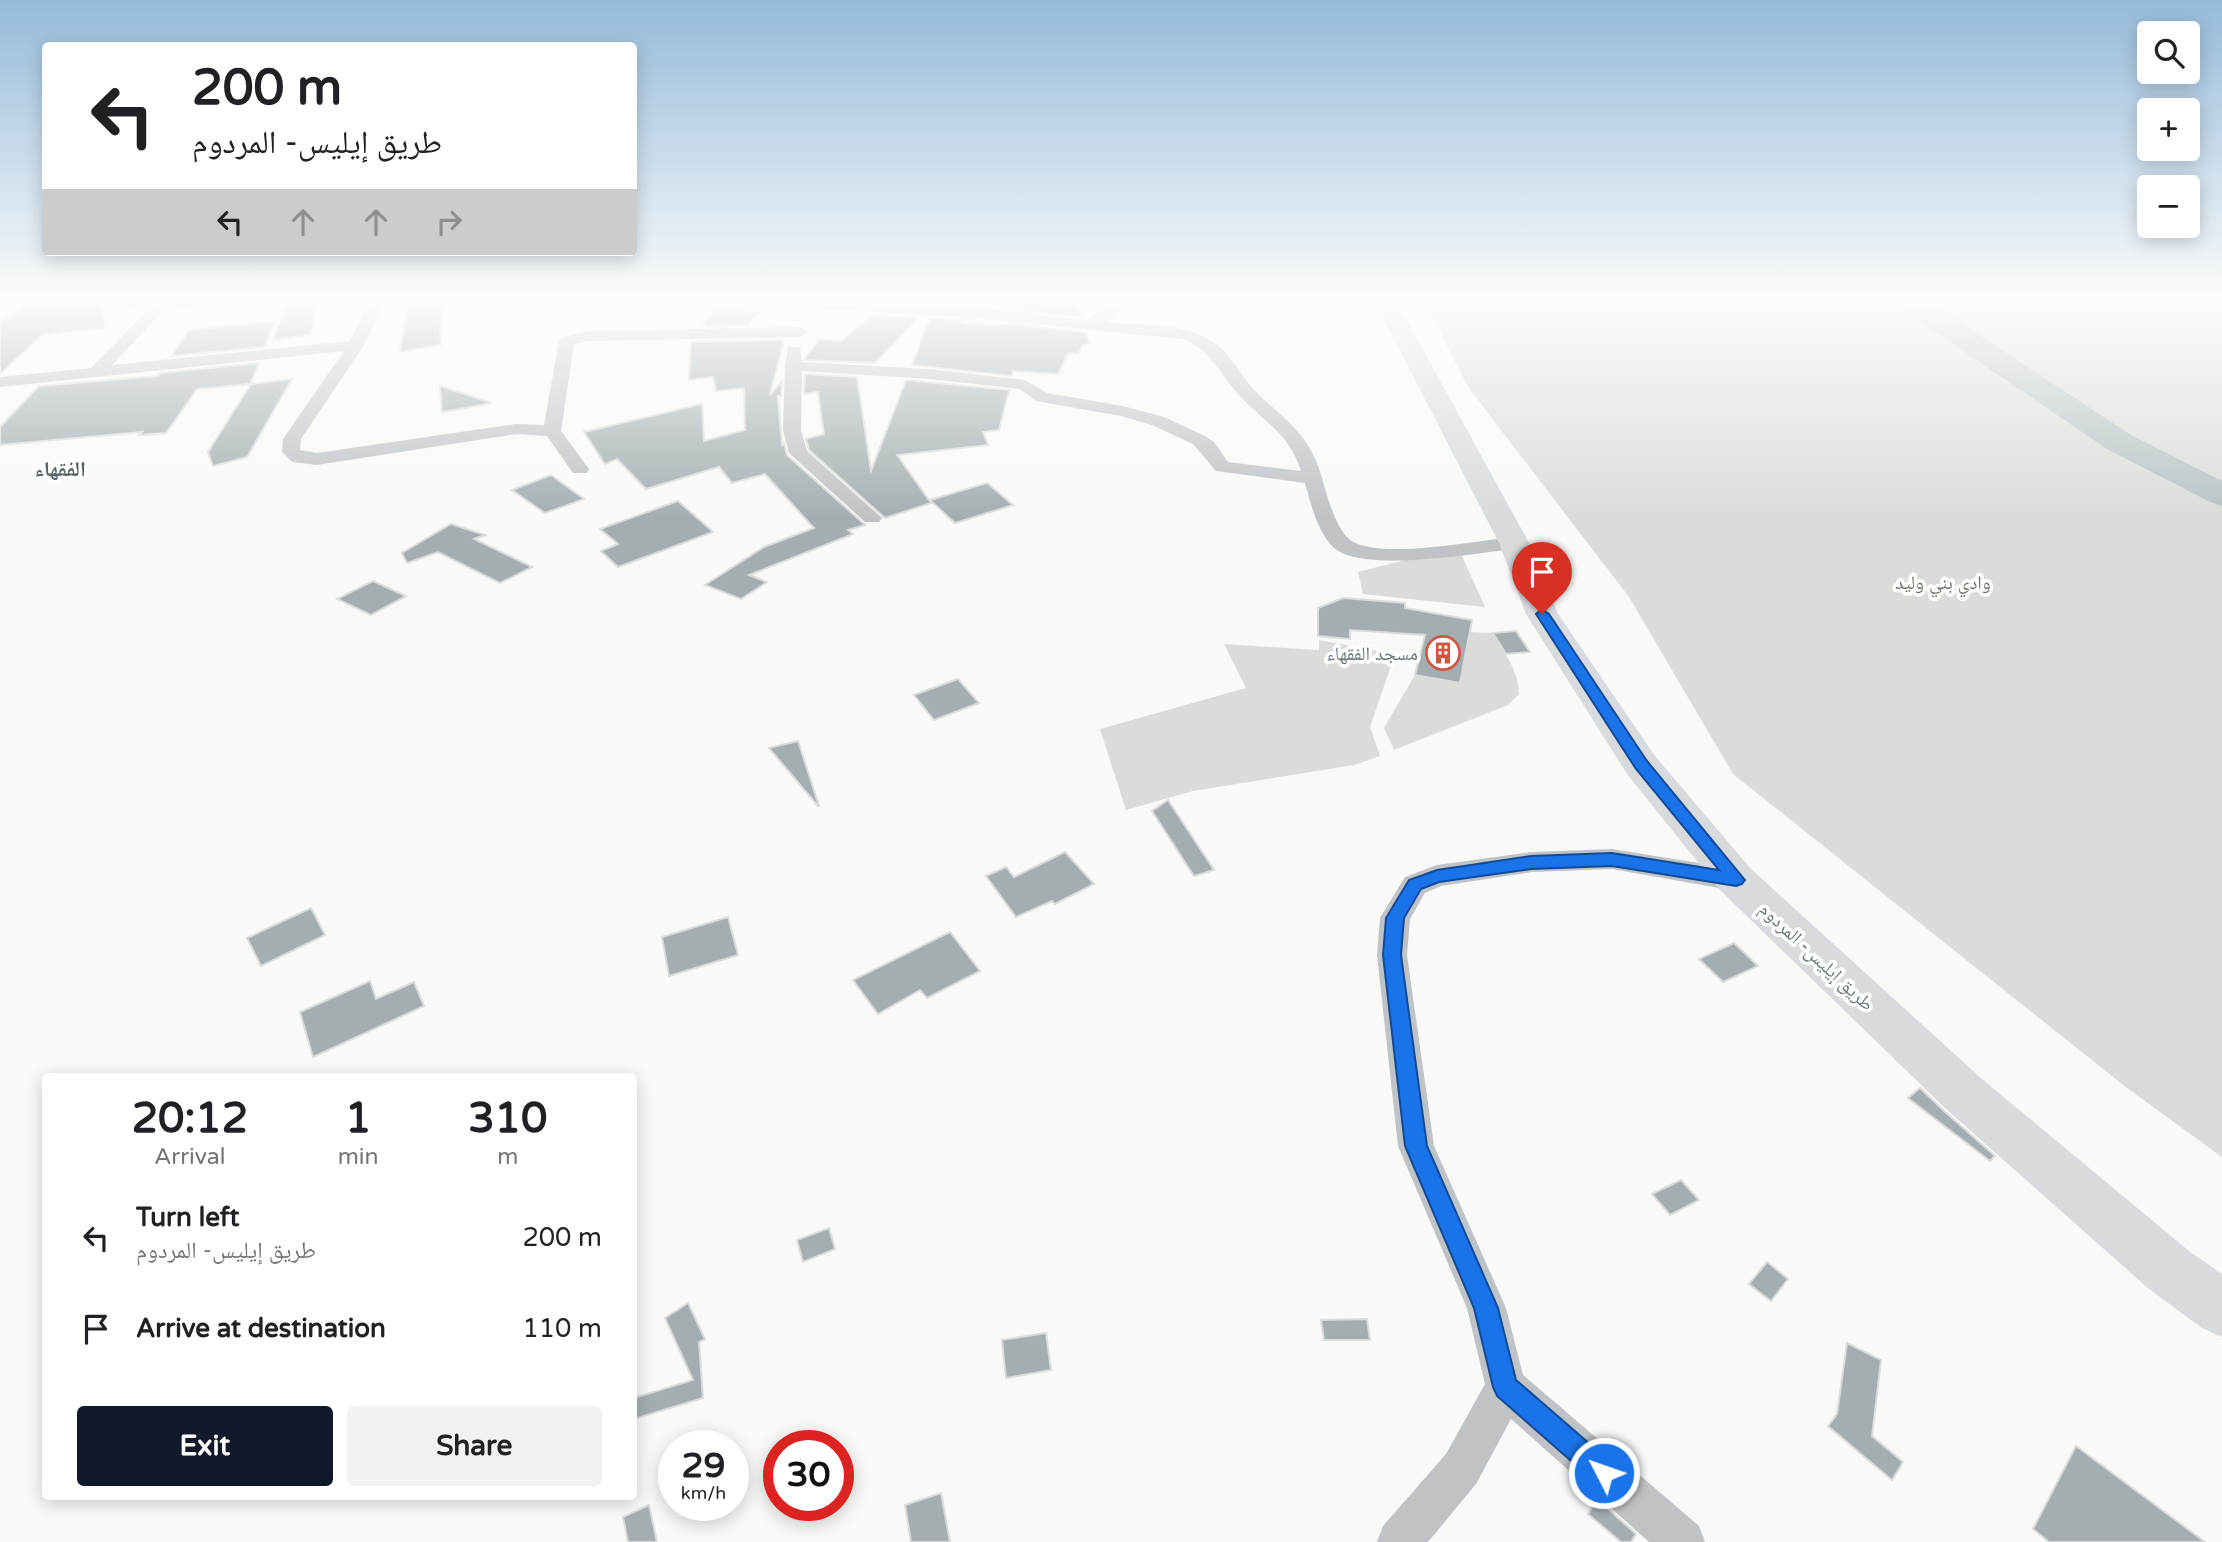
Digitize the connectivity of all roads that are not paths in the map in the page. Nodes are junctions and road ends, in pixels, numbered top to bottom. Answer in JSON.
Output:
{"nodes":[{"id":1,"x":66,"y":374,"type":"edge"},
{"id":2,"x":336,"y":374,"type":"edge"},
{"id":3,"x":562,"y":374,"type":"edge"},
{"id":4,"x":793,"y":374,"type":"edge"},
{"id":5,"x":928,"y":374,"type":"edge"},
{"id":6,"x":1235,"y":374,"type":"edge"},
{"id":7,"x":1424,"y":374,"type":"edge"},
{"id":8,"x":0,"y":382,"type":"edge"},
{"id":9,"x":552,"y":431,"type":"junction"},
{"id":10,"x":580,"y":469,"type":"dead end"},
{"id":11,"x":1311,"y":478,"type":"junction"},
{"id":12,"x":872,"y":518,"type":"dead end"},
{"id":13,"x":1514,"y":543,"type":"junction"},
{"id":14,"x":1736,"y":880,"type":"junction"},
{"id":15,"x":2222,"y":1308,"type":"edge"},
{"id":16,"x":1506,"y":1387,"type":"junction"},
{"id":17,"x":1399,"y":1542,"type":"edge"},
{"id":18,"x":1683,"y":1542,"type":"edge"}],
"edges":[{"from":1,"to":8,"type":"street"},
{"from":2,"to":9,"type":"street"},
{"from":3,"to":9,"type":"street"},
{"from":4,"to":12,"type":"street"},
{"from":5,"to":11,"type":"street"},
{"from":6,"to":11,"type":"street"},
{"from":7,"to":13,"type":"highway","name":"طريق إيليس- المردوم"},
{"from":9,"to":10,"type":"street"},
{"from":11,"to":13,"type":"street"},
{"from":13,"to":14,"type":"highway","name":"طريق إيليس- المردوم"},
{"from":14,"to":15,"type":"highway","name":"طريق إيليس- المردوم"},
{"from":14,"to":16,"type":"street"},
{"from":16,"to":17,"type":"street"},
{"from":16,"to":18,"type":"street"}]}
